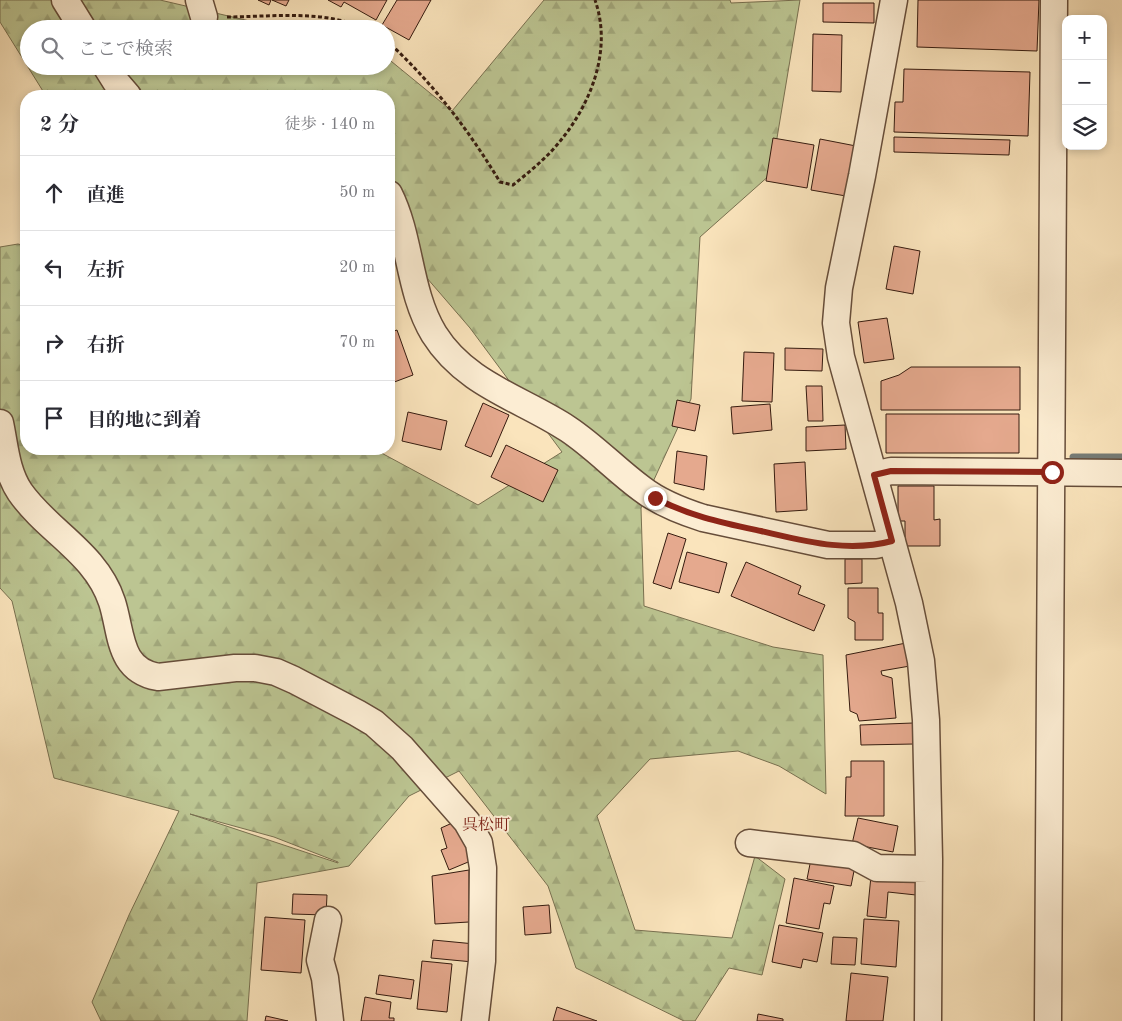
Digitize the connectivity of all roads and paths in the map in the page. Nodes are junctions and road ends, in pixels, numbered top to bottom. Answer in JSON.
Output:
{"nodes":[{"id":1,"x":65,"y":0,"type":"edge"},
{"id":2,"x":595,"y":0,"type":"edge"},
{"id":3,"x":894,"y":0,"type":"edge"},
{"id":4,"x":1054,"y":0,"type":"edge"},
{"id":5,"x":201,"y":8,"type":"edge"},
{"id":6,"x":77,"y":20,"type":"edge"},
{"id":7,"x":340,"y":20,"type":"edge"},
{"id":8,"x":395,"y":48,"type":"edge"},
{"id":9,"x":112,"y":75,"type":"edge"},
{"id":10,"x":123,"y":90,"type":"edge"},
{"id":11,"x":395,"y":207,"type":"edge"},
{"id":12,"x":0,"y":423,"type":"edge"},
{"id":13,"x":1052,"y":472,"type":"junction"},
{"id":14,"x":1122,"y":473,"type":"edge"},
{"id":15,"x":874,"y":475,"type":"junction"},
{"id":16,"x":892,"y":541,"type":"junction"},
{"id":17,"x":749,"y":843,"type":"dead end"},
{"id":18,"x":928,"y":869,"type":"junction"},
{"id":19,"x":328,"y":920,"type":"dead end"},
{"id":20,"x":330,"y":1021,"type":"edge"},
{"id":21,"x":475,"y":1021,"type":"edge"},
{"id":22,"x":928,"y":1021,"type":"edge"},
{"id":23,"x":1048,"y":1021,"type":"edge"}],
"edges":[{"from":1,"to":6,"type":"street"},
{"from":2,"to":8,"type":"path"},
{"from":3,"to":15,"type":"street"},
{"from":4,"to":13,"type":"street"},
{"from":5,"to":7,"type":"path"},
{"from":9,"to":10,"type":"street"},
{"from":11,"to":16,"type":"street"},
{"from":12,"to":21,"type":"street"},
{"from":13,"to":14,"type":"street"},
{"from":13,"to":15,"type":"street"},
{"from":13,"to":23,"type":"street"},
{"from":15,"to":16,"type":"street"},
{"from":16,"to":18,"type":"street"},
{"from":17,"to":18,"type":"street"},
{"from":18,"to":22,"type":"street"},
{"from":19,"to":20,"type":"street"}]}
